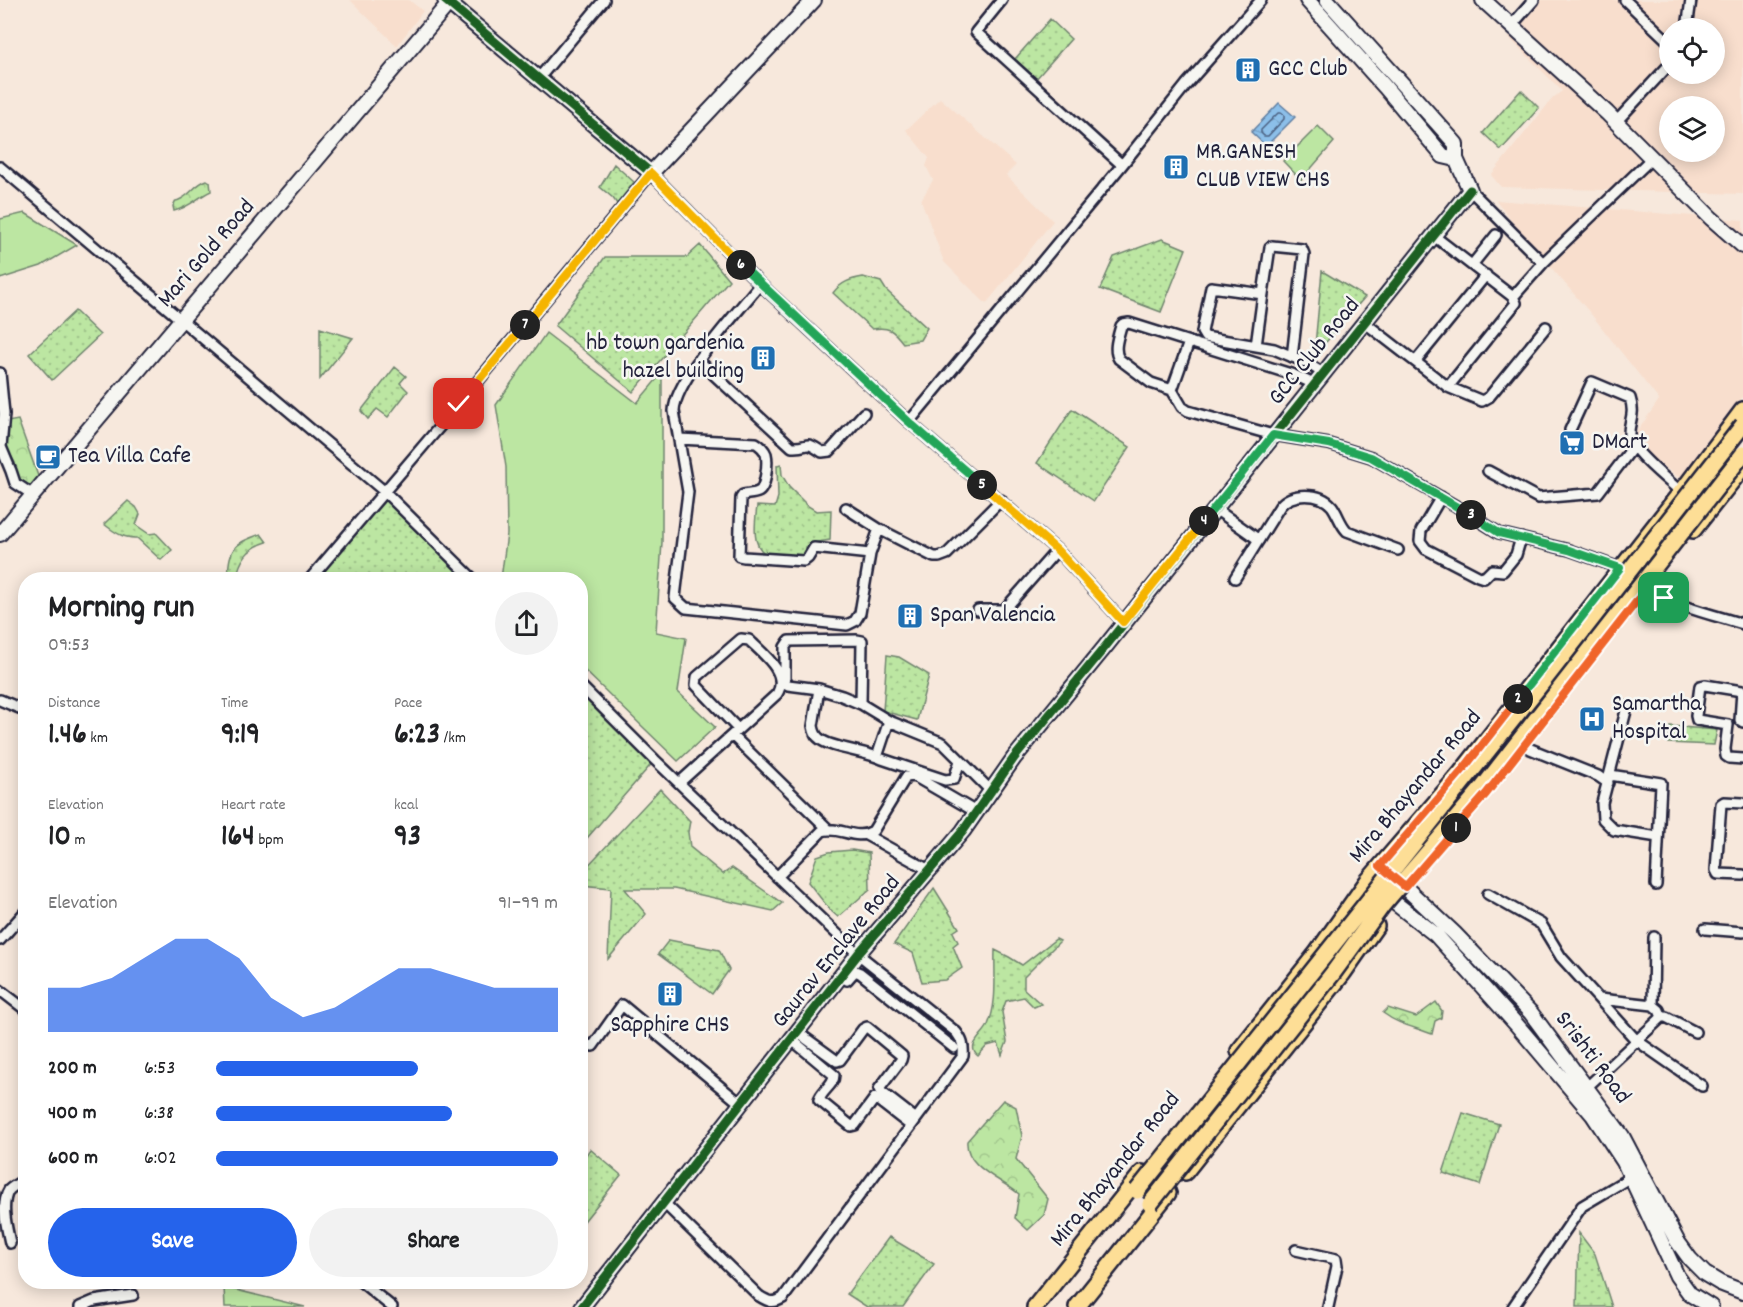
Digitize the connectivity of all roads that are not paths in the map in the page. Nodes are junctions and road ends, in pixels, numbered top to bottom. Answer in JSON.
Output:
{"nodes":[{"id":1,"x":604,"y":0,"type":"edge"},
{"id":2,"x":814,"y":0,"type":"edge"},
{"id":3,"x":1002,"y":0,"type":"edge"},
{"id":4,"x":1261,"y":0,"type":"edge"},
{"id":5,"x":1307,"y":0,"type":"edge"},
{"id":6,"x":1327,"y":0,"type":"edge"},
{"id":7,"x":1483,"y":0,"type":"edge"},
{"id":8,"x":1534,"y":0,"type":"edge"},
{"id":9,"x":1625,"y":0,"type":"edge"},
{"id":10,"x":1691,"y":0,"type":"edge"},
{"id":11,"x":448,"y":1,"type":"edge"},
{"id":12,"x":1688,"y":18,"type":"edge"},
{"id":13,"x":1511,"y":26,"type":"junction"},
{"id":14,"x":1659,"y":32,"type":"edge"},
{"id":15,"x":1659,"y":76,"type":"edge"},
{"id":16,"x":538,"y":78,"type":"junction"},
{"id":17,"x":1616,"y":122,"type":"junction"},
{"id":18,"x":1449,"y":157,"type":"junction"},
{"id":19,"x":1652,"y":158,"type":"junction"},
{"id":20,"x":1122,"y":165,"type":"junction"},
{"id":21,"x":0,"y":167,"type":"edge"},
{"id":22,"x":651,"y":173,"type":"junction"},
{"id":23,"x":1470,"y":190,"type":"junction"},
{"id":24,"x":1496,"y":235,"type":"dead end"},
{"id":25,"x":1434,"y":236,"type":"junction"},
{"id":26,"x":1743,"y":246,"type":"edge"},
{"id":27,"x":1543,"y":262,"type":"junction"},
{"id":28,"x":1472,"y":265,"type":"junction"},
{"id":29,"x":1486,"y":275,"type":"junction"},
{"id":30,"x":760,"y":284,"type":"junction"},
{"id":31,"x":1263,"y":294,"type":"junction"},
{"id":32,"x":1513,"y":297,"type":"junction"},
{"id":33,"x":181,"y":319,"type":"junction"},
{"id":34,"x":1364,"y":322,"type":"junction"},
{"id":35,"x":1546,"y":327,"type":"dead end"},
{"id":36,"x":1189,"y":342,"type":"junction"},
{"id":37,"x":1256,"y":346,"type":"junction"},
{"id":38,"x":1292,"y":357,"type":"junction"},
{"id":39,"x":698,"y":360,"type":"junction"},
{"id":40,"x":1416,"y":361,"type":"junction"},
{"id":41,"x":1323,"y":373,"type":"junction"},
{"id":42,"x":0,"y":374,"type":"edge"},
{"id":43,"x":1314,"y":384,"type":"junction"},
{"id":44,"x":1448,"y":387,"type":"junction"},
{"id":45,"x":1,"y":389,"type":"edge"},
{"id":46,"x":1172,"y":390,"type":"junction"},
{"id":47,"x":1743,"y":410,"type":"edge"},
{"id":48,"x":864,"y":413,"type":"dead end"},
{"id":49,"x":909,"y":422,"type":"junction"},
{"id":50,"x":1743,"y":425,"type":"edge"},
{"id":51,"x":1570,"y":430,"type":"dead end"},
{"id":52,"x":1,"y":435,"type":"edge"},
{"id":53,"x":1273,"y":435,"type":"junction"},
{"id":54,"x":679,"y":439,"type":"junction"},
{"id":55,"x":1633,"y":447,"type":"junction"},
{"id":56,"x":1,"y":448,"type":"edge"},
{"id":57,"x":1743,"y":454,"type":"edge"},
{"id":58,"x":1743,"y":467,"type":"edge"},
{"id":59,"x":1488,"y":471,"type":"dead end"},
{"id":60,"x":385,"y":492,"type":"junction"},
{"id":61,"x":1681,"y":492,"type":"junction"},
{"id":62,"x":33,"y":495,"type":"junction"},
{"id":63,"x":1441,"y":497,"type":"junction"},
{"id":64,"x":1001,"y":500,"type":"junction"},
{"id":65,"x":846,"y":508,"type":"dead end"},
{"id":66,"x":1214,"y":508,"type":"junction"},
{"id":67,"x":3,"y":526,"type":"edge"},
{"id":68,"x":879,"y":530,"type":"junction"},
{"id":69,"x":1521,"y":538,"type":"junction"},
{"id":70,"x":1259,"y":540,"type":"junction"},
{"id":71,"x":1057,"y":550,"type":"junction"},
{"id":72,"x":1398,"y":550,"type":"dead end"},
{"id":73,"x":870,"y":554,"type":"junction"},
{"id":74,"x":1620,"y":568,"type":"junction"},
{"id":75,"x":316,"y":572,"type":"edge"},
{"id":76,"x":466,"y":572,"type":"edge"},
{"id":77,"x":1234,"y":578,"type":"dead end"},
{"id":78,"x":1647,"y":588,"type":"junction"},
{"id":79,"x":978,"y":610,"type":"dead end"},
{"id":80,"x":1123,"y":622,"type":"junction"},
{"id":81,"x":1743,"y":624,"type":"edge"},
{"id":82,"x":819,"y":689,"type":"junction"},
{"id":83,"x":588,"y":693,"type":"edge"},
{"id":84,"x":0,"y":700,"type":"edge"},
{"id":85,"x":861,"y":704,"type":"junction"},
{"id":86,"x":1627,"y":707,"type":"dead end"},
{"id":87,"x":18,"y":708,"type":"edge"},
{"id":88,"x":889,"y":721,"type":"junction"},
{"id":89,"x":1743,"y":722,"type":"edge"},
{"id":90,"x":735,"y":732,"type":"junction"},
{"id":91,"x":1523,"y":746,"type":"junction"},
{"id":92,"x":877,"y":757,"type":"junction"},
{"id":93,"x":1743,"y":759,"type":"edge"},
{"id":94,"x":960,"y":760,"type":"junction"},
{"id":95,"x":1609,"y":779,"type":"junction"},
{"id":96,"x":680,"y":782,"type":"junction"},
{"id":97,"x":991,"y":791,"type":"junction"},
{"id":98,"x":1743,"y":803,"type":"edge"},
{"id":99,"x":976,"y":812,"type":"junction"},
{"id":100,"x":828,"y":829,"type":"junction"},
{"id":101,"x":866,"y":835,"type":"junction"},
{"id":102,"x":1658,"y":837,"type":"junction"},
{"id":103,"x":1380,"y":866,"type":"junction"},
{"id":104,"x":929,"y":870,"type":"junction"},
{"id":105,"x":1743,"y":875,"type":"edge"},
{"id":106,"x":777,"y":877,"type":"junction"},
{"id":107,"x":1367,"y":882,"type":"junction"},
{"id":108,"x":1656,"y":885,"type":"dead end"},
{"id":109,"x":1405,"y":887,"type":"junction"},
{"id":110,"x":1488,"y":894,"type":"dead end"},
{"id":111,"x":1394,"y":901,"type":"junction"},
{"id":112,"x":18,"y":920,"type":"edge"},
{"id":113,"x":1705,"y":929,"type":"dead end"},
{"id":114,"x":1743,"y":932,"type":"edge"},
{"id":115,"x":1654,"y":938,"type":"dead end"},
{"id":116,"x":0,"y":940,"type":"edge"},
{"id":117,"x":858,"y":954,"type":"junction"},
{"id":118,"x":841,"y":976,"type":"junction"},
{"id":119,"x":0,"y":990,"type":"edge"},
{"id":120,"x":1600,"y":999,"type":"junction"},
{"id":121,"x":18,"y":1004,"type":"edge"},
{"id":122,"x":1653,"y":1005,"type":"junction"},
{"id":123,"x":1531,"y":1013,"type":"junction"},
{"id":124,"x":1662,"y":1017,"type":"junction"},
{"id":125,"x":943,"y":1022,"type":"junction"},
{"id":126,"x":1516,"y":1024,"type":"junction"},
{"id":127,"x":1695,"y":1032,"type":"dead end"},
{"id":128,"x":935,"y":1033,"type":"junction"},
{"id":129,"x":794,"y":1036,"type":"junction"},
{"id":130,"x":1636,"y":1040,"type":"junction"},
{"id":131,"x":588,"y":1045,"type":"edge"},
{"id":132,"x":954,"y":1047,"type":"dead end"},
{"id":133,"x":1702,"y":1086,"type":"dead end"},
{"id":134,"x":1587,"y":1087,"type":"junction"},
{"id":135,"x":741,"y":1104,"type":"junction"},
{"id":136,"x":914,"y":1123,"type":"junction"},
{"id":137,"x":1613,"y":1134,"type":"junction"},
{"id":138,"x":1631,"y":1177,"type":"junction"},
{"id":139,"x":18,"y":1185,"type":"edge"},
{"id":140,"x":664,"y":1203,"type":"junction"},
{"id":141,"x":1087,"y":1242,"type":"junction"},
{"id":142,"x":10,"y":1243,"type":"dead end"},
{"id":143,"x":1296,"y":1250,"type":"dead end"},
{"id":144,"x":1113,"y":1263,"type":"junction"},
{"id":145,"x":370,"y":1289,"type":"edge"},
{"id":146,"x":1743,"y":1292,"type":"edge"},
{"id":147,"x":133,"y":1295,"type":"dead end"},
{"id":148,"x":80,"y":1307,"type":"edge"},
{"id":149,"x":392,"y":1307,"type":"edge"},
{"id":150,"x":582,"y":1307,"type":"edge"},
{"id":151,"x":1035,"y":1307,"type":"edge"},
{"id":152,"x":1077,"y":1307,"type":"edge"},
{"id":153,"x":1328,"y":1307,"type":"edge"},
{"id":154,"x":1513,"y":1307,"type":"edge"},
{"id":155,"x":1711,"y":1307,"type":"edge"}],
"edges":[{"from":1,"to":16,"type":"street"},
{"from":2,"to":22,"type":"street"},
{"from":3,"to":20,"type":"street"},
{"from":4,"to":20,"type":"street"},
{"from":5,"to":18,"type":"street"},
{"from":6,"to":18,"type":"street"},
{"from":7,"to":13,"type":"street"},
{"from":8,"to":13,"type":"street"},
{"from":9,"to":14,"type":"street"},
{"from":10,"to":12,"type":"street"},
{"from":11,"to":16,"type":"street"},
{"from":11,"to":33,"type":"street","name":"Mari Gold Road"},
{"from":13,"to":17,"type":"street"},
{"from":15,"to":17,"type":"street"},
{"from":16,"to":22,"type":"street"},
{"from":17,"to":19,"type":"street"},
{"from":18,"to":23,"type":"street"},
{"from":19,"to":26,"type":"street"},
{"from":19,"to":27,"type":"street"},
{"from":20,"to":49,"type":"street"},
{"from":21,"to":33,"type":"street"},
{"from":22,"to":30,"type":"street"},
{"from":22,"to":60,"type":"street"},
{"from":23,"to":25,"type":"street","name":"GCC Club Road"},
{"from":23,"to":27,"type":"street"},
{"from":24,"to":28,"type":"street"},
{"from":25,"to":28,"type":"street"},
{"from":25,"to":34,"type":"street","name":"GCC Club Road"},
{"from":27,"to":32,"type":"street"},
{"from":28,"to":29,"type":"street"},
{"from":29,"to":32,"type":"street"},
{"from":29,"to":40,"type":"street"},
{"from":30,"to":39,"type":"street"},
{"from":30,"to":49,"type":"street"},
{"from":31,"to":37,"type":"street"},
{"from":31,"to":37,"type":"street"},
{"from":31,"to":38,"type":"street"},
{"from":32,"to":44,"type":"street"},
{"from":33,"to":60,"type":"street"},
{"from":33,"to":62,"type":"street","name":"Mari Gold Road"},
{"from":34,"to":40,"type":"street"},
{"from":34,"to":41,"type":"street","name":"GCC Club Road"},
{"from":35,"to":44,"type":"street"},
{"from":36,"to":43,"type":"street"},
{"from":36,"to":46,"type":"street"},
{"from":36,"to":46,"type":"street"},
{"from":37,"to":38,"type":"street"},
{"from":38,"to":41,"type":"street"},
{"from":39,"to":48,"type":"street"},
{"from":39,"to":54,"type":"street"},
{"from":40,"to":44,"type":"street"},
{"from":41,"to":43,"type":"street","name":"GCC Club Road"},
{"from":42,"to":45,"type":"street"},
{"from":43,"to":53,"type":"street","name":"GCC Club Road"},
{"from":45,"to":52,"type":"street"},
{"from":46,"to":53,"type":"street"},
{"from":47,"to":61,"type":"main road","name":"Mira Bhayandar Road"},
{"from":49,"to":64,"type":"street"},
{"from":50,"to":141,"type":"main road","bridge":true},
{"from":51,"to":55,"type":"street"},
{"from":52,"to":56,"type":"street"},
{"from":53,"to":63,"type":"street"},
{"from":53,"to":66,"type":"street","name":"GCC Club Road"},
{"from":54,"to":73,"type":"street"},
{"from":54,"to":73,"type":"street"},
{"from":55,"to":59,"type":"street"},
{"from":55,"to":61,"type":"street"},
{"from":56,"to":62,"type":"street"},
{"from":57,"to":144,"type":"main road","bridge":true},
{"from":58,"to":78,"type":"main road"},
{"from":60,"to":75,"type":"street"},
{"from":60,"to":76,"type":"street"},
{"from":61,"to":74,"type":"main road","name":"Mira Bhayandar Road"},
{"from":62,"to":67,"type":"street","name":"Mari Gold Road"},
{"from":63,"to":69,"type":"street"},
{"from":63,"to":69,"type":"street"},
{"from":64,"to":68,"type":"street"},
{"from":64,"to":71,"type":"street"},
{"from":65,"to":68,"type":"street"},
{"from":66,"to":70,"type":"street"},
{"from":66,"to":80,"type":"street","name":"GCC Club Road"},
{"from":68,"to":73,"type":"street"},
{"from":69,"to":74,"type":"street"},
{"from":70,"to":72,"type":"street"},
{"from":70,"to":77,"type":"street"},
{"from":71,"to":79,"type":"street"},
{"from":71,"to":80,"type":"street"},
{"from":74,"to":103,"type":"main road","name":"Mira Bhayandar Road"},
{"from":78,"to":81,"type":"street"},
{"from":78,"to":91,"type":"main road"},
{"from":80,"to":97,"type":"street","name":"Gaurav Enclave Road"},
{"from":82,"to":85,"type":"street"},
{"from":82,"to":85,"type":"street"},
{"from":82,"to":92,"type":"street"},
{"from":83,"to":96,"type":"street"},
{"from":84,"to":87,"type":"street"},
{"from":85,"to":88,"type":"street"},
{"from":86,"to":95,"type":"street"},
{"from":88,"to":92,"type":"street"},
{"from":88,"to":94,"type":"street"},
{"from":89,"to":93,"type":"street"},
{"from":90,"to":90,"type":"street"},
{"from":90,"to":96,"type":"street"},
{"from":90,"to":100,"type":"street"},
{"from":91,"to":95,"type":"street"},
{"from":91,"to":109,"type":"main road"},
{"from":92,"to":94,"type":"street"},
{"from":94,"to":97,"type":"street"},
{"from":95,"to":102,"type":"street"},
{"from":95,"to":102,"type":"street"},
{"from":96,"to":106,"type":"street"},
{"from":97,"to":99,"type":"street","name":"Gaurav Enclave Road"},
{"from":98,"to":105,"type":"street"},
{"from":99,"to":101,"type":"street"},
{"from":99,"to":104,"type":"street","name":"Gaurav Enclave Road"},
{"from":100,"to":101,"type":"street"},
{"from":100,"to":106,"type":"street"},
{"from":101,"to":104,"type":"street"},
{"from":102,"to":108,"type":"street"},
{"from":103,"to":107,"type":"main road","name":"Mira Bhayandar Road"},
{"from":103,"to":109,"type":"street","name":"Srishti Road"},
{"from":104,"to":117,"type":"street","name":"Gaurav Enclave Road"},
{"from":106,"to":117,"type":"street"},
{"from":107,"to":111,"type":"street","name":"Srishti Road"},
{"from":107,"to":141,"type":"main road","name":"Mira Bhayandar Road"},
{"from":109,"to":111,"type":"main road"},
{"from":109,"to":123,"type":"street","name":"Srishti Road"},
{"from":110,"to":120,"type":"street"},
{"from":111,"to":126,"type":"street","name":"Srishti Road"},
{"from":111,"to":144,"type":"main road"},
{"from":112,"to":116,"type":"street"},
{"from":113,"to":114,"type":"street"},
{"from":115,"to":122,"type":"street"},
{"from":117,"to":118,"type":"street","name":"Gaurav Enclave Road"},
{"from":117,"to":125,"type":"street"},
{"from":118,"to":128,"type":"street"},
{"from":118,"to":129,"type":"street","name":"Gaurav Enclave Road"},
{"from":119,"to":121,"type":"street"},
{"from":120,"to":122,"type":"street"},
{"from":120,"to":130,"type":"street"},
{"from":122,"to":124,"type":"street"},
{"from":123,"to":126,"type":"street"},
{"from":123,"to":134,"type":"street","name":"Srishti Road"},
{"from":124,"to":127,"type":"street"},
{"from":124,"to":130,"type":"street"},
{"from":125,"to":128,"type":"street"},
{"from":125,"to":136,"type":"street"},
{"from":126,"to":137,"type":"street","name":"Srishti Road"},
{"from":128,"to":132,"type":"street"},
{"from":129,"to":135,"type":"street","name":"Gaurav Enclave Road"},
{"from":129,"to":136,"type":"street"},
{"from":129,"to":136,"type":"street"},
{"from":130,"to":133,"type":"street"},
{"from":130,"to":134,"type":"street"},
{"from":131,"to":135,"type":"street"},
{"from":134,"to":137,"type":"street","name":"Srishti Road"},
{"from":135,"to":140,"type":"street","name":"Gaurav Enclave Road"},
{"from":136,"to":140,"type":"street"},
{"from":137,"to":138,"type":"street","name":"Srishti Road"},
{"from":137,"to":146,"type":"street","name":"Srishti Road"},
{"from":138,"to":154,"type":"street"},
{"from":138,"to":155,"type":"street","name":"Srishti Road"},
{"from":139,"to":142,"type":"street"},
{"from":140,"to":150,"type":"street","name":"Gaurav Enclave Road"},
{"from":141,"to":151,"type":"main road","name":"Mira Bhayandar Road"},
{"from":143,"to":153,"type":"street"},
{"from":144,"to":152,"type":"main road"},
{"from":145,"to":149,"type":"street"},
{"from":147,"to":148,"type":"street"}]}
